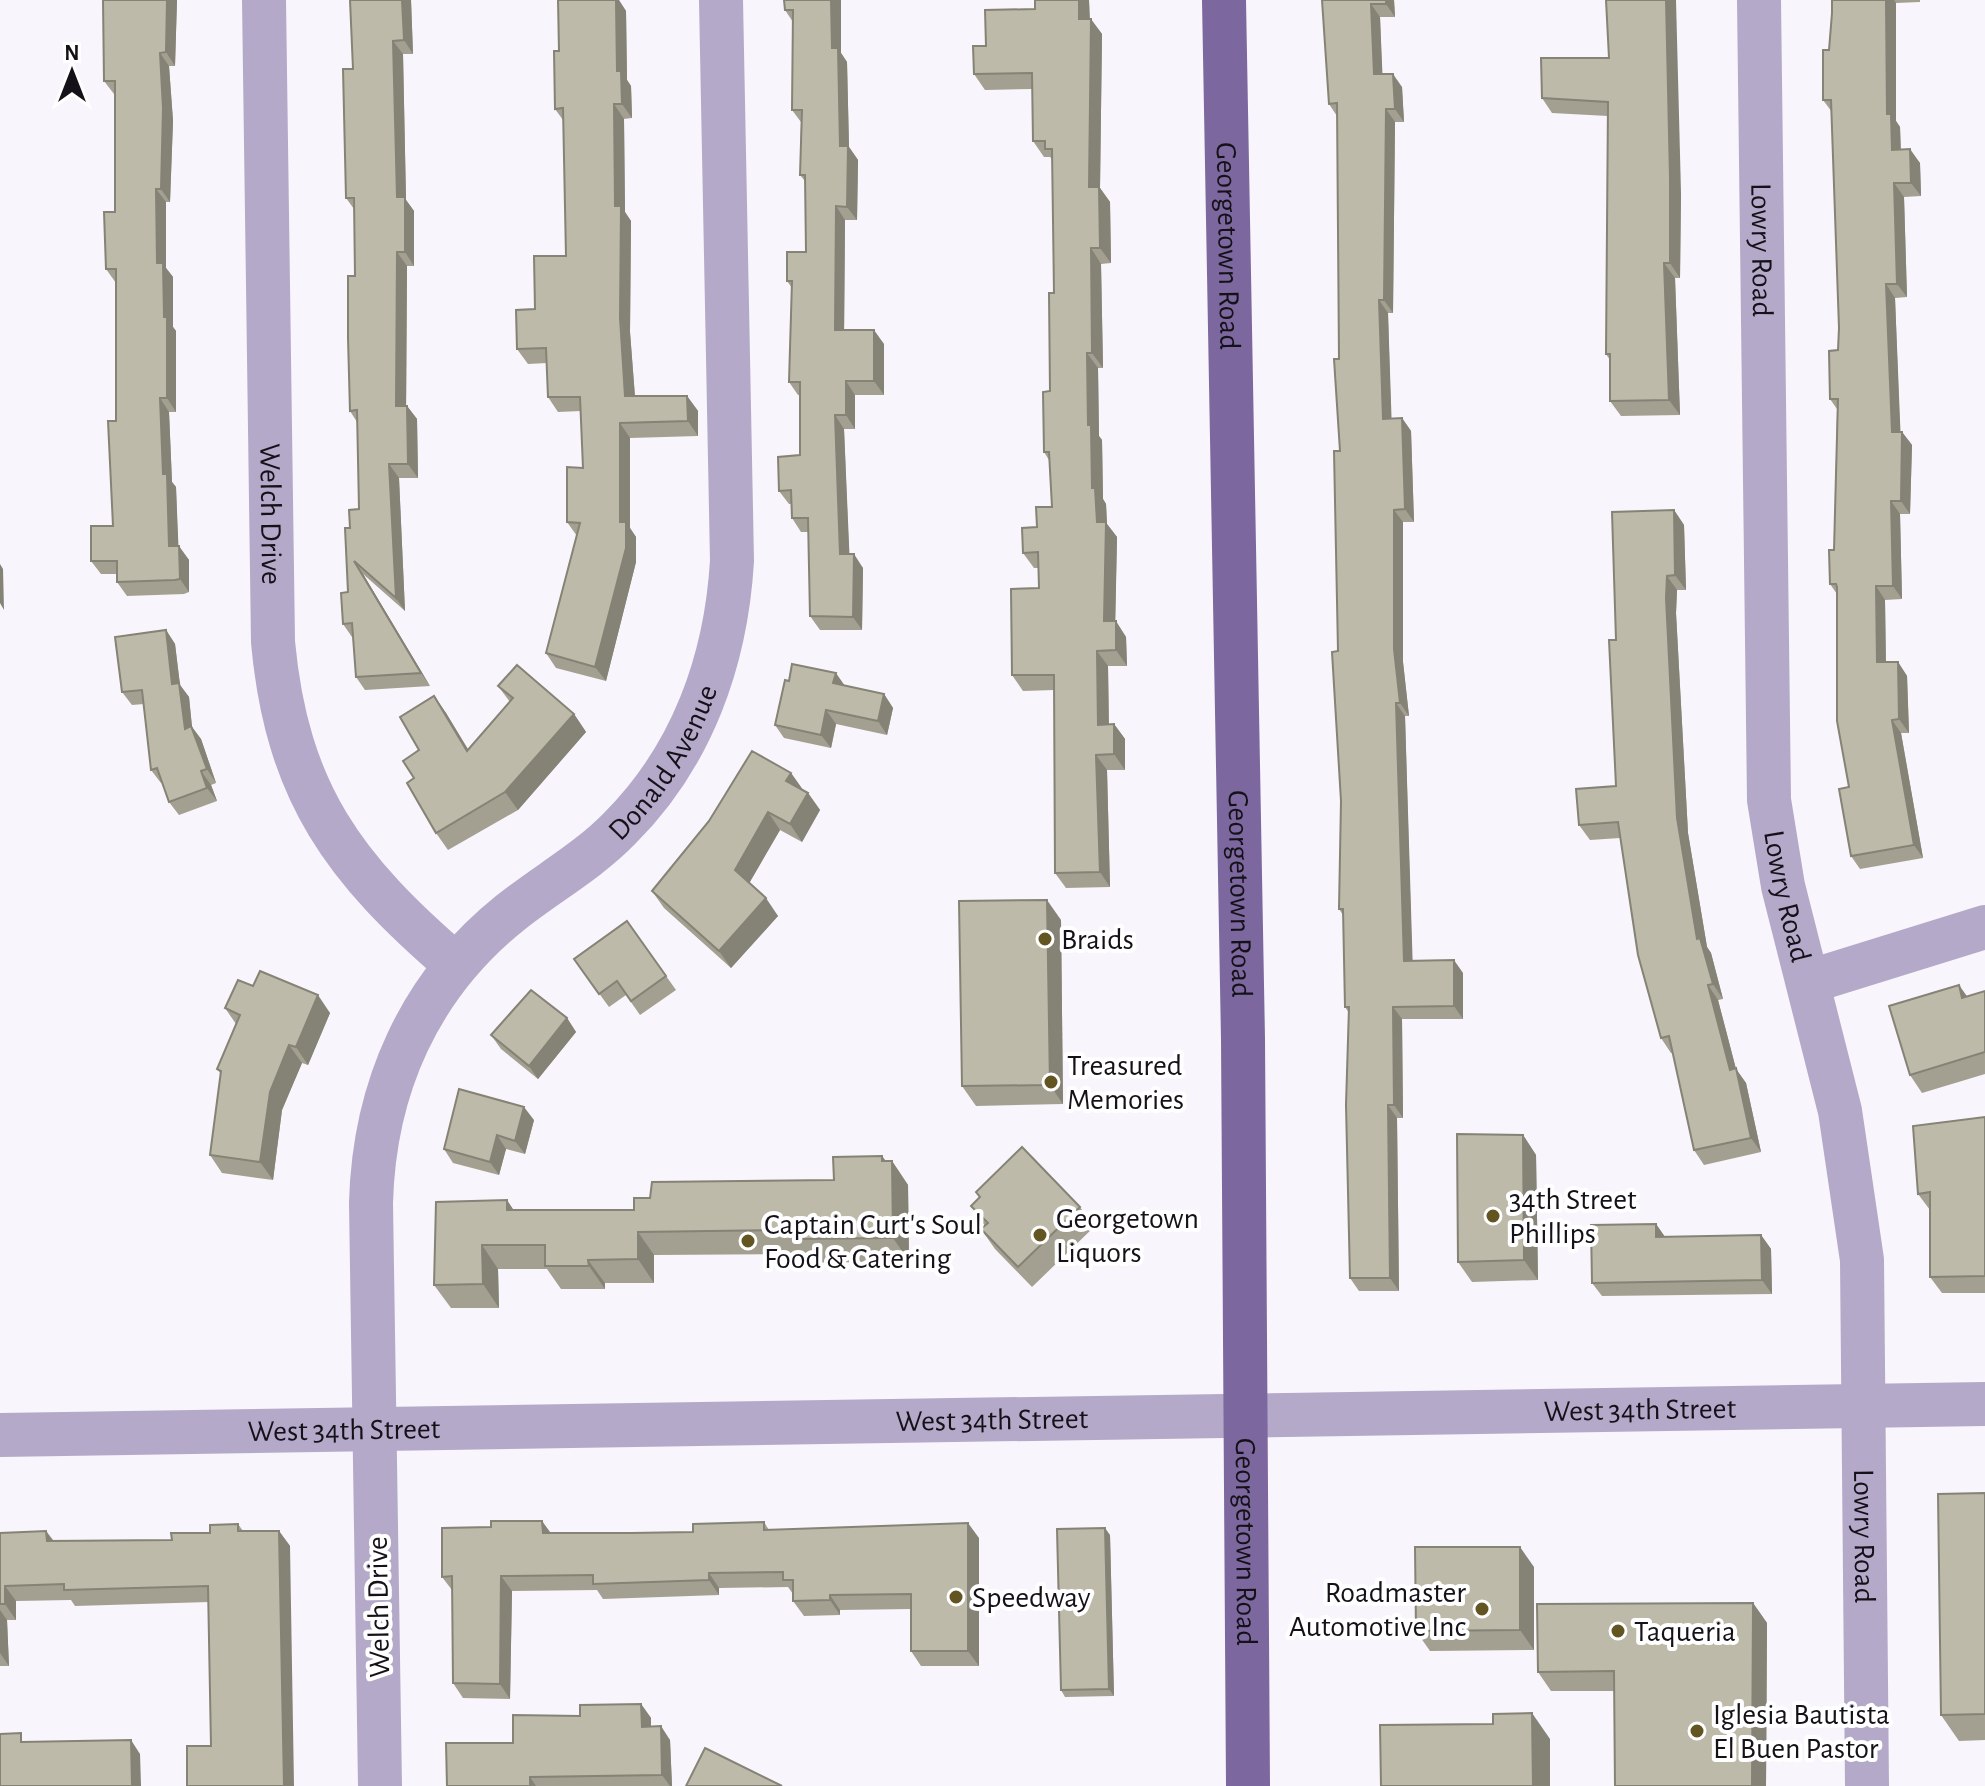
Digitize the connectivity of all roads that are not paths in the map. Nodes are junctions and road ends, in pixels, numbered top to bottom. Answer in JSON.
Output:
{"nodes":[{"id":1,"x":264,"y":0,"type":"edge"},
{"id":2,"x":721,"y":0,"type":"edge"},
{"id":3,"x":1224,"y":0,"type":"edge"},
{"id":4,"x":1759,"y":0,"type":"edge"},
{"id":5,"x":1985,"y":927,"type":"edge"},
{"id":6,"x":456,"y":965,"type":"junction"},
{"id":7,"x":1808,"y":982,"type":"junction"},
{"id":8,"x":1985,"y":1404,"type":"edge"},
{"id":9,"x":1864,"y":1405,"type":"junction"},
{"id":10,"x":1246,"y":1416,"type":"junction"},
{"id":11,"x":376,"y":1428,"type":"junction"},
{"id":12,"x":0,"y":1435,"type":"edge"},
{"id":13,"x":380,"y":1786,"type":"edge"},
{"id":14,"x":1248,"y":1786,"type":"edge"},
{"id":15,"x":1867,"y":1786,"type":"edge"}],
"edges":[{"from":1,"to":6,"type":"street","name":"Welch Drive"},
{"from":2,"to":6,"type":"street","name":"Donald Avenue"},
{"from":3,"to":10,"type":"main road","name":"Georgetown Road"},
{"from":4,"to":7,"type":"street","name":"Lowry Road"},
{"from":5,"to":7,"type":"street"},
{"from":6,"to":11,"type":"street","name":"Donald Avenue"},
{"from":7,"to":9,"type":"street","name":"Lowry Road"},
{"from":8,"to":9,"type":"street","name":"West 34th Street"},
{"from":9,"to":10,"type":"street","name":"West 34th Street"},
{"from":9,"to":15,"type":"street","name":"Lowry Road"},
{"from":10,"to":11,"type":"street","name":"West 34th Street"},
{"from":10,"to":14,"type":"main road","name":"Georgetown Road"},
{"from":11,"to":12,"type":"street","name":"West 34th Street"},
{"from":11,"to":13,"type":"street","name":"Welch Drive"}]}
